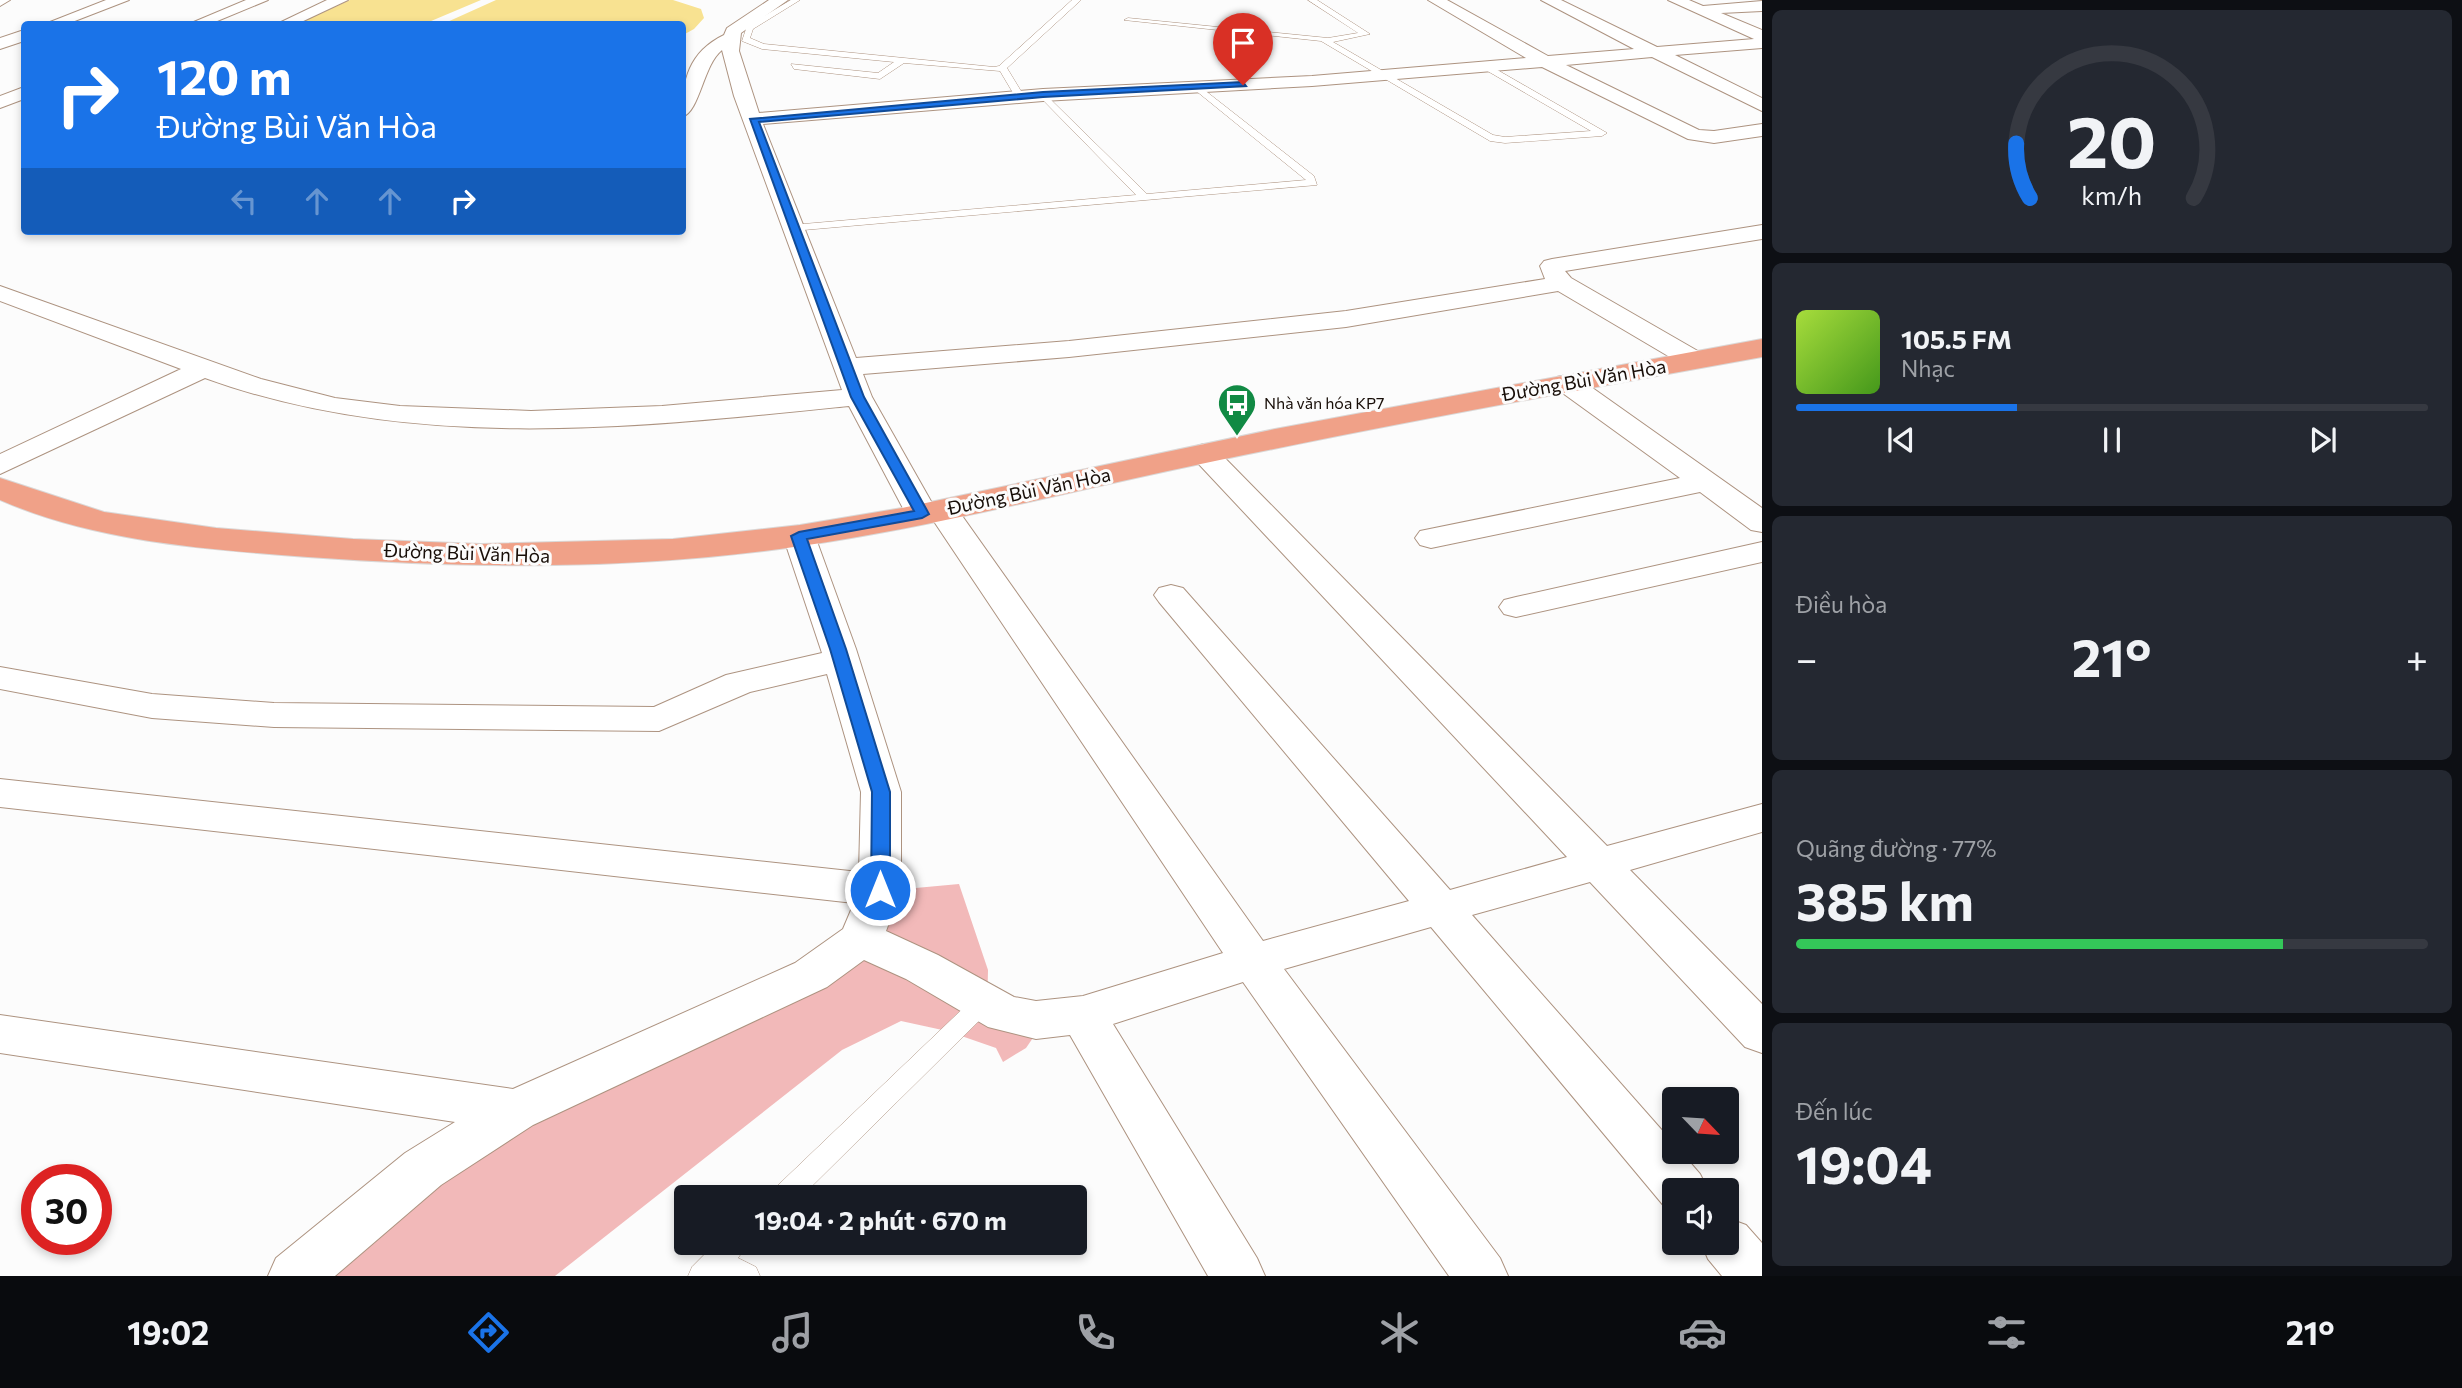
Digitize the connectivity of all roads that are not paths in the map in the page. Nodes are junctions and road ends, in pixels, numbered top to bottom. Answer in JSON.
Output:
{"nodes":[{"id":1,"x":121,"y":0,"type":"edge"},
{"id":2,"x":260,"y":0,"type":"edge"},
{"id":3,"x":340,"y":0,"type":"edge"},
{"id":4,"x":780,"y":0,"type":"edge"},
{"id":5,"x":796,"y":0,"type":"edge"},
{"id":6,"x":1077,"y":0,"type":"edge"},
{"id":7,"x":1312,"y":0,"type":"edge"},
{"id":8,"x":1436,"y":0,"type":"edge"},
{"id":9,"x":1549,"y":0,"type":"edge"},
{"id":10,"x":1676,"y":0,"type":"edge"},
{"id":11,"x":1762,"y":6,"type":"edge"},
{"id":12,"x":1698,"y":10,"type":"junction"},
{"id":13,"x":1128,"y":20,"type":"dead end"},
{"id":14,"x":62,"y":21,"type":"edge"},
{"id":15,"x":205,"y":21,"type":"edge"},
{"id":16,"x":292,"y":21,"type":"edge"},
{"id":17,"x":1762,"y":36,"type":"edge"},
{"id":18,"x":731,"y":38,"type":"junction"},
{"id":19,"x":1324,"y":39,"type":"junction"},
{"id":20,"x":1762,"y":43,"type":"edge"},
{"id":21,"x":1652,"y":50,"type":"junction"},
{"id":22,"x":902,"y":61,"type":"junction"},
{"id":23,"x":1546,"y":62,"type":"junction"},
{"id":24,"x":794,"y":66,"type":"dead end"},
{"id":25,"x":1487,"y":67,"type":"junction"},
{"id":26,"x":1002,"y":68,"type":"junction"},
{"id":27,"x":1384,"y":75,"type":"junction"},
{"id":28,"x":1198,"y":88,"type":"junction"},
{"id":29,"x":21,"y":94,"type":"edge"},
{"id":30,"x":1043,"y":94,"type":"junction"},
{"id":31,"x":1019,"y":96,"type":"junction"},
{"id":32,"x":686,"y":98,"type":"edge"},
{"id":33,"x":0,"y":102,"type":"edge"},
{"id":34,"x":1762,"y":105,"type":"edge"},
{"id":35,"x":754,"y":119,"type":"junction"},
{"id":36,"x":1762,"y":130,"type":"edge"},
{"id":37,"x":1146,"y":199,"type":"junction"},
{"id":38,"x":792,"y":228,"type":"junction"},
{"id":39,"x":1762,"y":232,"type":"edge"},
{"id":40,"x":1562,"y":284,"type":"junction"},
{"id":41,"x":0,"y":293,"type":"edge"},
{"id":42,"x":1762,"y":348,"type":"edge"},
{"id":43,"x":1694,"y":360,"type":"junction"},
{"id":44,"x":846,"y":367,"type":"junction"},
{"id":45,"x":204,"y":368,"type":"junction"},
{"id":46,"x":1567,"y":383,"type":"junction"},
{"id":47,"x":858,"y":397,"type":"junction"},
{"id":48,"x":1204,"y":453,"type":"junction"},
{"id":49,"x":0,"y":465,"type":"edge"},
{"id":50,"x":1706,"y":482,"type":"junction"},
{"id":51,"x":0,"y":488,"type":"edge"},
{"id":52,"x":932,"y":512,"type":"junction"},
{"id":53,"x":1759,"y":518,"type":"edge"},
{"id":54,"x":799,"y":536,"type":"junction"},
{"id":55,"x":1431,"y":538,"type":"dead end"},
{"id":56,"x":1762,"y":552,"type":"edge"},
{"id":57,"x":1171,"y":595,"type":"dead end"},
{"id":58,"x":1516,"y":607,"type":"dead end"},
{"id":59,"x":841,"y":660,"type":"junction"},
{"id":60,"x":0,"y":678,"type":"edge"},
{"id":61,"x":0,"y":793,"type":"edge"},
{"id":62,"x":1762,"y":818,"type":"edge"},
{"id":63,"x":1599,"y":862,"type":"junction"},
{"id":64,"x":880,"y":890,"type":"junction"},
{"id":65,"x":1438,"y":907,"type":"junction"},
{"id":66,"x":861,"y":939,"type":"junction"},
{"id":67,"x":1253,"y":961,"type":"junction"},
{"id":68,"x":984,"y":1002,"type":"junction"},
{"id":69,"x":1083,"y":1015,"type":"junction"},
{"id":70,"x":0,"y":1034,"type":"edge"},
{"id":71,"x":1762,"y":1034,"type":"edge"},
{"id":72,"x":516,"y":1110,"type":"junction"},
{"id":73,"x":1672,"y":1178,"type":"edge"},
{"id":74,"x":795,"y":1185,"type":"edge"},
{"id":75,"x":723,"y":1255,"type":"edge"},
{"id":76,"x":1738,"y":1255,"type":"edge"},
{"id":77,"x":709,"y":1269,"type":"edge"},
{"id":78,"x":295,"y":1276,"type":"edge"},
{"id":79,"x":746,"y":1276,"type":"edge"},
{"id":80,"x":1238,"y":1276,"type":"edge"},
{"id":81,"x":1482,"y":1276,"type":"edge"},
{"id":82,"x":1756,"y":1276,"type":"edge"}],
"edges":[{"from":1,"to":14,"type":"street"},
{"from":2,"to":15,"type":"street"},
{"from":3,"to":16,"type":"street"},
{"from":4,"to":18,"type":"street"},
{"from":5,"to":22,"type":"lane"},
{"from":6,"to":26,"type":"lane"},
{"from":7,"to":19,"type":"lane"},
{"from":8,"to":23,"type":"street"},
{"from":9,"to":21,"type":"street"},
{"from":10,"to":12,"type":"street"},
{"from":11,"to":12,"type":"street"},
{"from":12,"to":17,"type":"street"},
{"from":13,"to":19,"type":"lane"},
{"from":18,"to":32,"type":"street"},
{"from":18,"to":35,"type":"street"},
{"from":19,"to":27,"type":"lane"},
{"from":20,"to":21,"type":"street"},
{"from":21,"to":23,"type":"street"},
{"from":21,"to":34,"type":"street"},
{"from":22,"to":24,"type":"lane"},
{"from":22,"to":26,"type":"lane"},
{"from":23,"to":25,"type":"street"},
{"from":23,"to":36,"type":"street"},
{"from":25,"to":27,"type":"street"},
{"from":25,"to":27,"type":"lane"},
{"from":26,"to":31,"type":"lane"},
{"from":27,"to":28,"type":"street"},
{"from":28,"to":30,"type":"street"},
{"from":28,"to":37,"type":"lane"},
{"from":29,"to":33,"type":"street"},
{"from":30,"to":31,"type":"street"},
{"from":30,"to":37,"type":"lane"},
{"from":31,"to":35,"type":"street"},
{"from":35,"to":38,"type":"street"},
{"from":37,"to":38,"type":"lane"},
{"from":38,"to":44,"type":"street"},
{"from":39,"to":40,"type":"street"},
{"from":40,"to":43,"type":"street"},
{"from":40,"to":44,"type":"street"},
{"from":41,"to":45,"type":"street"},
{"from":42,"to":43,"type":"main road","name":"Đường Bùi Văn Hòa"},
{"from":43,"to":46,"type":"main road","name":"Đường Bùi Văn Hòa"},
{"from":44,"to":47,"type":"street"},
{"from":45,"to":47,"type":"street"},
{"from":45,"to":49,"type":"street"},
{"from":46,"to":48,"type":"main road","name":"Đường Bùi Văn Hòa"},
{"from":46,"to":50,"type":"street"},
{"from":47,"to":52,"type":"street"},
{"from":48,"to":52,"type":"main road","name":"Đường Bùi Văn Hòa"},
{"from":48,"to":63,"type":"street"},
{"from":50,"to":53,"type":"street"},
{"from":50,"to":55,"type":"street"},
{"from":51,"to":54,"type":"main road","name":"Đường Bùi Văn Hòa"},
{"from":52,"to":54,"type":"main road","name":"Đường Bùi Văn Hòa"},
{"from":52,"to":67,"type":"street"},
{"from":54,"to":59,"type":"street"},
{"from":56,"to":58,"type":"street"},
{"from":57,"to":65,"type":"street"},
{"from":59,"to":60,"type":"street"},
{"from":59,"to":64,"type":"street"},
{"from":61,"to":64,"type":"street"},
{"from":62,"to":63,"type":"street"},
{"from":63,"to":65,"type":"street"},
{"from":63,"to":71,"type":"street"},
{"from":64,"to":66,"type":"street"},
{"from":65,"to":67,"type":"street"},
{"from":65,"to":73,"type":"street"},
{"from":66,"to":68,"type":"street"},
{"from":66,"to":72,"type":"street"},
{"from":67,"to":69,"type":"street"},
{"from":67,"to":81,"type":"street"},
{"from":68,"to":69,"type":"street"},
{"from":68,"to":74,"type":"lane"},
{"from":69,"to":80,"type":"street"},
{"from":70,"to":72,"type":"street"},
{"from":72,"to":78,"type":"street"},
{"from":75,"to":77,"type":"lane"},
{"from":76,"to":82,"type":"street"},
{"from":77,"to":79,"type":"lane"}]}
